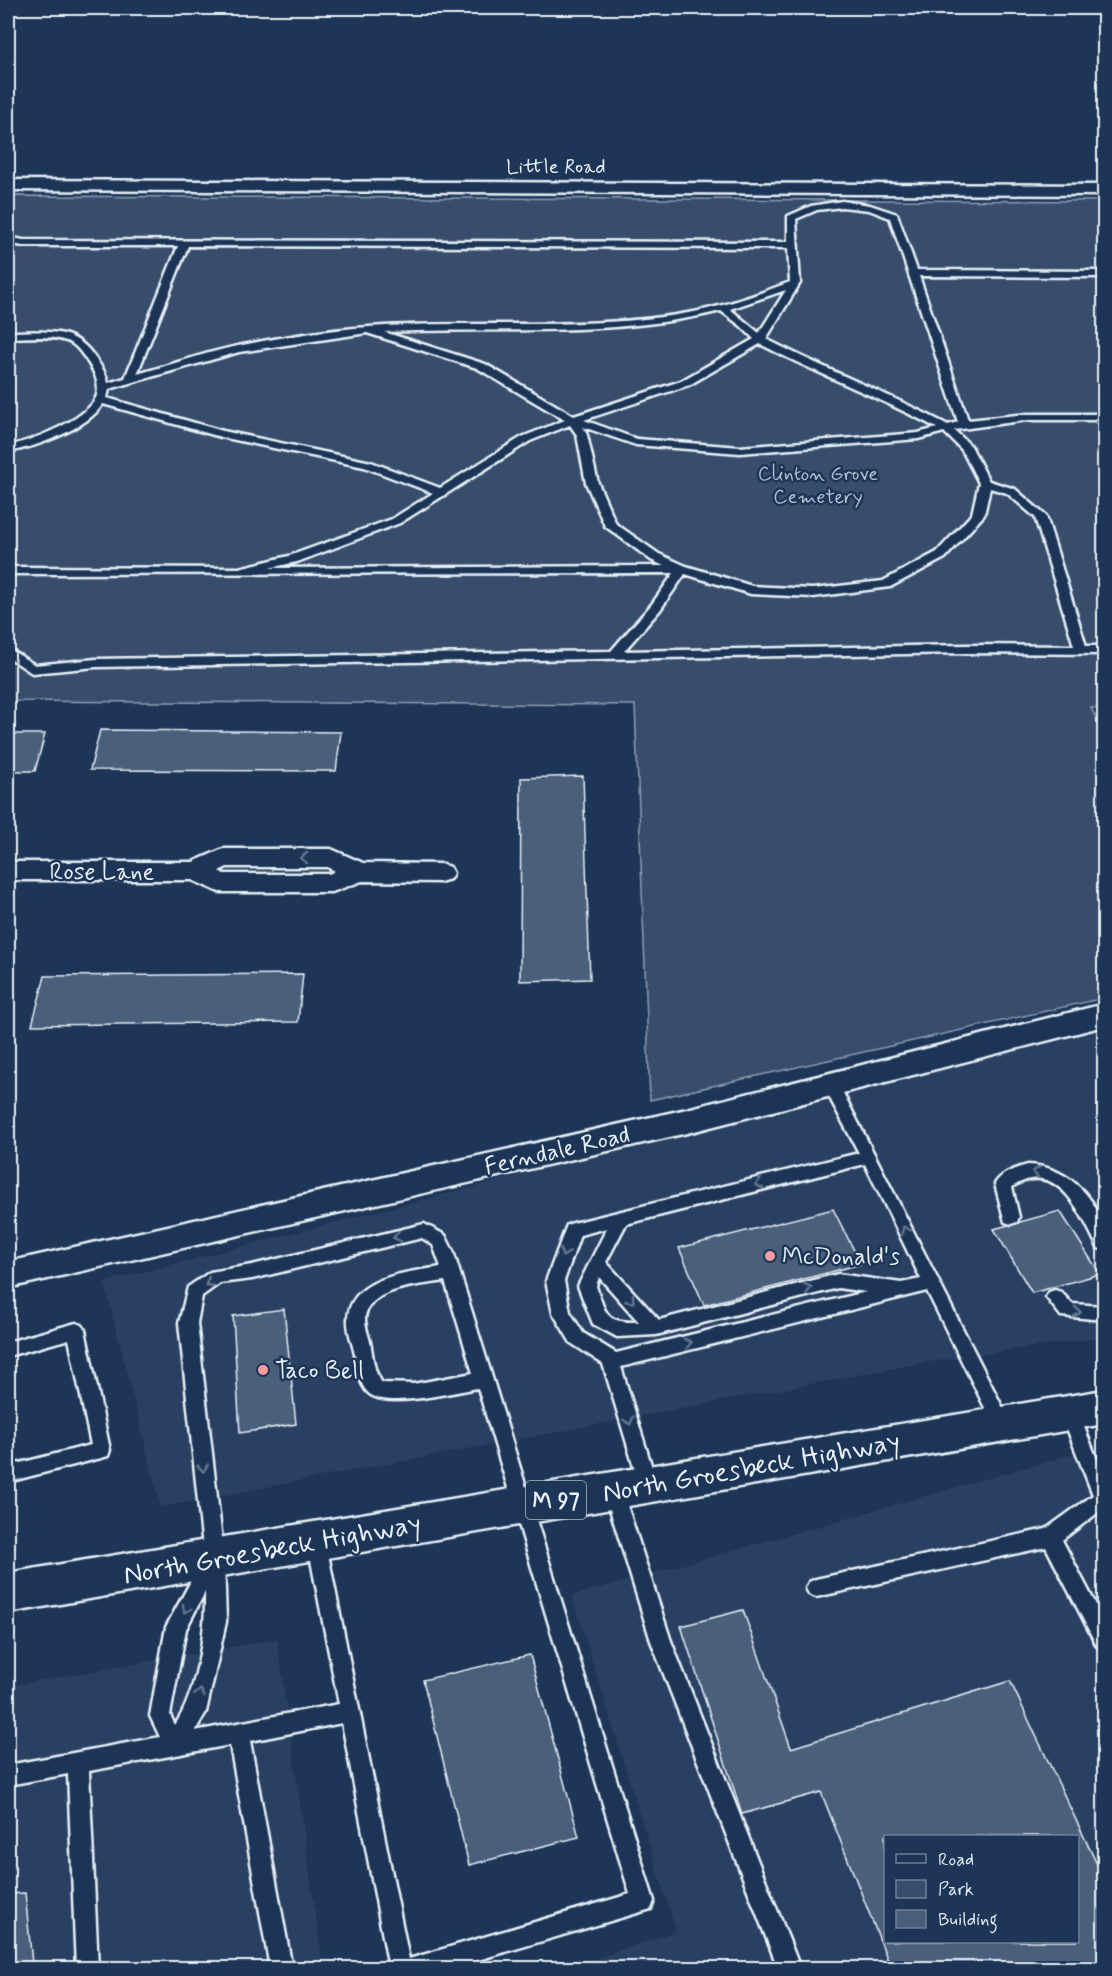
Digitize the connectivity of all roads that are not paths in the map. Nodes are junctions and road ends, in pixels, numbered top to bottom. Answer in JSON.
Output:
{"nodes":[{"id":1,"x":8,"y":185,"type":"edge"},
{"id":2,"x":1104,"y":190,"type":"edge"},
{"id":3,"x":8,"y":240,"type":"edge"},
{"id":4,"x":184,"y":244,"type":"junction"},
{"id":5,"x":792,"y":245,"type":"junction"},
{"id":6,"x":914,"y":273,"type":"junction"},
{"id":7,"x":1104,"y":274,"type":"edge"},
{"id":8,"x":795,"y":283,"type":"junction"},
{"id":9,"x":724,"y":309,"type":"junction"},
{"id":10,"x":369,"y":330,"type":"junction"},
{"id":11,"x":8,"y":335,"type":"edge"},
{"id":12,"x":760,"y":340,"type":"junction"},
{"id":13,"x":130,"y":380,"type":"junction"},
{"id":14,"x":104,"y":387,"type":"junction"},
{"id":15,"x":102,"y":400,"type":"junction"},
{"id":16,"x":1104,"y":417,"type":"edge"},
{"id":17,"x":573,"y":420,"type":"junction"},
{"id":18,"x":964,"y":424,"type":"junction"},
{"id":19,"x":947,"y":429,"type":"junction"},
{"id":20,"x":8,"y":449,"type":"edge"},
{"id":21,"x":985,"y":483,"type":"junction"},
{"id":22,"x":443,"y":493,"type":"junction"},
{"id":23,"x":682,"y":569,"type":"junction"},
{"id":24,"x":8,"y":571,"type":"edge"},
{"id":25,"x":239,"y":572,"type":"junction"},
{"id":26,"x":1081,"y":650,"type":"junction"},
{"id":27,"x":1104,"y":650,"type":"edge"},
{"id":28,"x":8,"y":652,"type":"edge"},
{"id":29,"x":614,"y":655,"type":"junction"},
{"id":30,"x":8,"y":871,"type":"edge"},
{"id":31,"x":440,"y":873,"type":"dead end"},
{"id":32,"x":1104,"y":1015,"type":"edge"},
{"id":33,"x":831,"y":1085,"type":"junction"},
{"id":34,"x":869,"y":1157,"type":"junction"},
{"id":35,"x":1011,"y":1216,"type":"dead end"},
{"id":36,"x":620,"y":1219,"type":"junction"},
{"id":37,"x":1104,"y":1243,"type":"edge"},
{"id":38,"x":597,"y":1263,"type":"junction"},
{"id":39,"x":450,"y":1273,"type":"junction"},
{"id":40,"x":8,"y":1275,"type":"edge"},
{"id":41,"x":932,"y":1282,"type":"junction"},
{"id":42,"x":900,"y":1290,"type":"junction"},
{"id":43,"x":1055,"y":1297,"type":"dead end"},
{"id":44,"x":1104,"y":1315,"type":"edge"},
{"id":45,"x":656,"y":1328,"type":"junction"},
{"id":46,"x":8,"y":1349,"type":"edge"},
{"id":47,"x":611,"y":1362,"type":"junction"},
{"id":48,"x":484,"y":1379,"type":"junction"},
{"id":49,"x":1087,"y":1410,"type":"edge"},
{"id":50,"x":1002,"y":1424,"type":"junction"},
{"id":51,"x":8,"y":1475,"type":"edge"},
{"id":52,"x":631,"y":1487,"type":"junction"},
{"id":53,"x":1103,"y":1499,"type":"edge"},
{"id":54,"x":524,"y":1505,"type":"junction"},
{"id":55,"x":1051,"y":1537,"type":"junction"},
{"id":56,"x":317,"y":1540,"type":"junction"},
{"id":57,"x":213,"y":1558,"type":"junction"},
{"id":58,"x":816,"y":1588,"type":"dead end"},
{"id":59,"x":8,"y":1593,"type":"edge"},
{"id":60,"x":1104,"y":1639,"type":"edge"},
{"id":61,"x":350,"y":1712,"type":"junction"},
{"id":62,"x":238,"y":1733,"type":"junction"},
{"id":63,"x":174,"y":1745,"type":"junction"},
{"id":64,"x":78,"y":1762,"type":"junction"},
{"id":65,"x":8,"y":1775,"type":"edge"},
{"id":66,"x":87,"y":1968,"type":"edge"},
{"id":67,"x":281,"y":1968,"type":"edge"},
{"id":68,"x":400,"y":1968,"type":"edge"},
{"id":69,"x":415,"y":1968,"type":"edge"},
{"id":70,"x":789,"y":1968,"type":"edge"}],
"edges":[{"from":1,"to":2,"type":"street","name":"Little Road"},
{"from":3,"to":4,"type":"lane"},
{"from":4,"to":5,"type":"lane"},
{"from":4,"to":13,"type":"lane"},
{"from":5,"to":6,"type":"lane"},
{"from":5,"to":8,"type":"lane"},
{"from":6,"to":7,"type":"lane"},
{"from":6,"to":18,"type":"lane"},
{"from":8,"to":9,"type":"lane"},
{"from":8,"to":12,"type":"lane"},
{"from":9,"to":10,"type":"lane"},
{"from":9,"to":12,"type":"lane"},
{"from":10,"to":13,"type":"lane"},
{"from":10,"to":17,"type":"lane"},
{"from":11,"to":14,"type":"lane"},
{"from":12,"to":17,"type":"lane"},
{"from":12,"to":19,"type":"lane"},
{"from":13,"to":14,"type":"lane"},
{"from":14,"to":15,"type":"lane"},
{"from":15,"to":20,"type":"lane"},
{"from":15,"to":22,"type":"lane"},
{"from":16,"to":18,"type":"lane"},
{"from":17,"to":19,"type":"lane"},
{"from":17,"to":22,"type":"lane"},
{"from":17,"to":23,"type":"lane"},
{"from":18,"to":19,"type":"lane"},
{"from":19,"to":21,"type":"lane"},
{"from":21,"to":23,"type":"lane"},
{"from":21,"to":26,"type":"lane"},
{"from":22,"to":25,"type":"lane"},
{"from":23,"to":25,"type":"lane"},
{"from":23,"to":29,"type":"lane"},
{"from":24,"to":25,"type":"lane"},
{"from":26,"to":27,"type":"lane"},
{"from":26,"to":29,"type":"lane"},
{"from":28,"to":29,"type":"lane"},
{"from":30,"to":31,"type":"street","name":"Rose Lane"},
{"from":32,"to":33,"type":"street","name":"Ferndale Road"},
{"from":33,"to":34,"type":"lane"},
{"from":33,"to":40,"type":"street","name":"Ferndale Road"},
{"from":34,"to":36,"type":"lane","one_way":true},
{"from":41,"to":34,"type":"lane","one_way":true},
{"from":37,"to":35,"type":"lane","one_way":true},
{"from":36,"to":38,"type":"lane"},
{"from":36,"to":47,"type":"lane","one_way":true},
{"from":38,"to":45,"type":"lane","one_way":true},
{"from":38,"to":45,"type":"lane"},
{"from":39,"to":48,"type":"lane"},
{"from":39,"to":48,"type":"lane"},
{"from":39,"to":57,"type":"lane","one_way":true},
{"from":41,"to":42,"type":"lane"},
{"from":41,"to":50,"type":"lane"},
{"from":45,"to":42,"type":"lane","one_way":true},
{"from":47,"to":42,"type":"lane","one_way":true},
{"from":43,"to":44,"type":"lane","one_way":true},
{"from":46,"to":51,"type":"lane"},
{"from":47,"to":52,"type":"lane","one_way":true},
{"from":48,"to":54,"type":"lane"},
{"from":49,"to":50,"type":"main road","name":"North Groesbeck Highway","number":"M 97"},
{"from":49,"to":53,"type":"lane"},
{"from":50,"to":52,"type":"main road","name":"North Groesbeck Highway","number":"M 97"},
{"from":52,"to":54,"type":"main road","name":"North Groesbeck Highway","number":"M 97"},
{"from":52,"to":70,"type":"lane"},
{"from":53,"to":55,"type":"lane"},
{"from":54,"to":56,"type":"main road","name":"North Groesbeck Highway","number":"M 97"},
{"from":54,"to":69,"type":"lane"},
{"from":55,"to":58,"type":"lane"},
{"from":55,"to":60,"type":"lane"},
{"from":56,"to":57,"type":"main road","name":"North Groesbeck Highway","number":"M 97"},
{"from":56,"to":61,"type":"lane"},
{"from":57,"to":59,"type":"main road","name":"North Groesbeck Highway","number":"M 97"},
{"from":63,"to":57,"type":"lane","one_way":true},
{"from":57,"to":63,"type":"lane","one_way":true},
{"from":61,"to":62,"type":"lane"},
{"from":61,"to":68,"type":"lane"},
{"from":62,"to":63,"type":"lane"},
{"from":62,"to":67,"type":"lane"},
{"from":63,"to":64,"type":"lane"},
{"from":64,"to":65,"type":"lane"},
{"from":64,"to":66,"type":"lane"}]}
